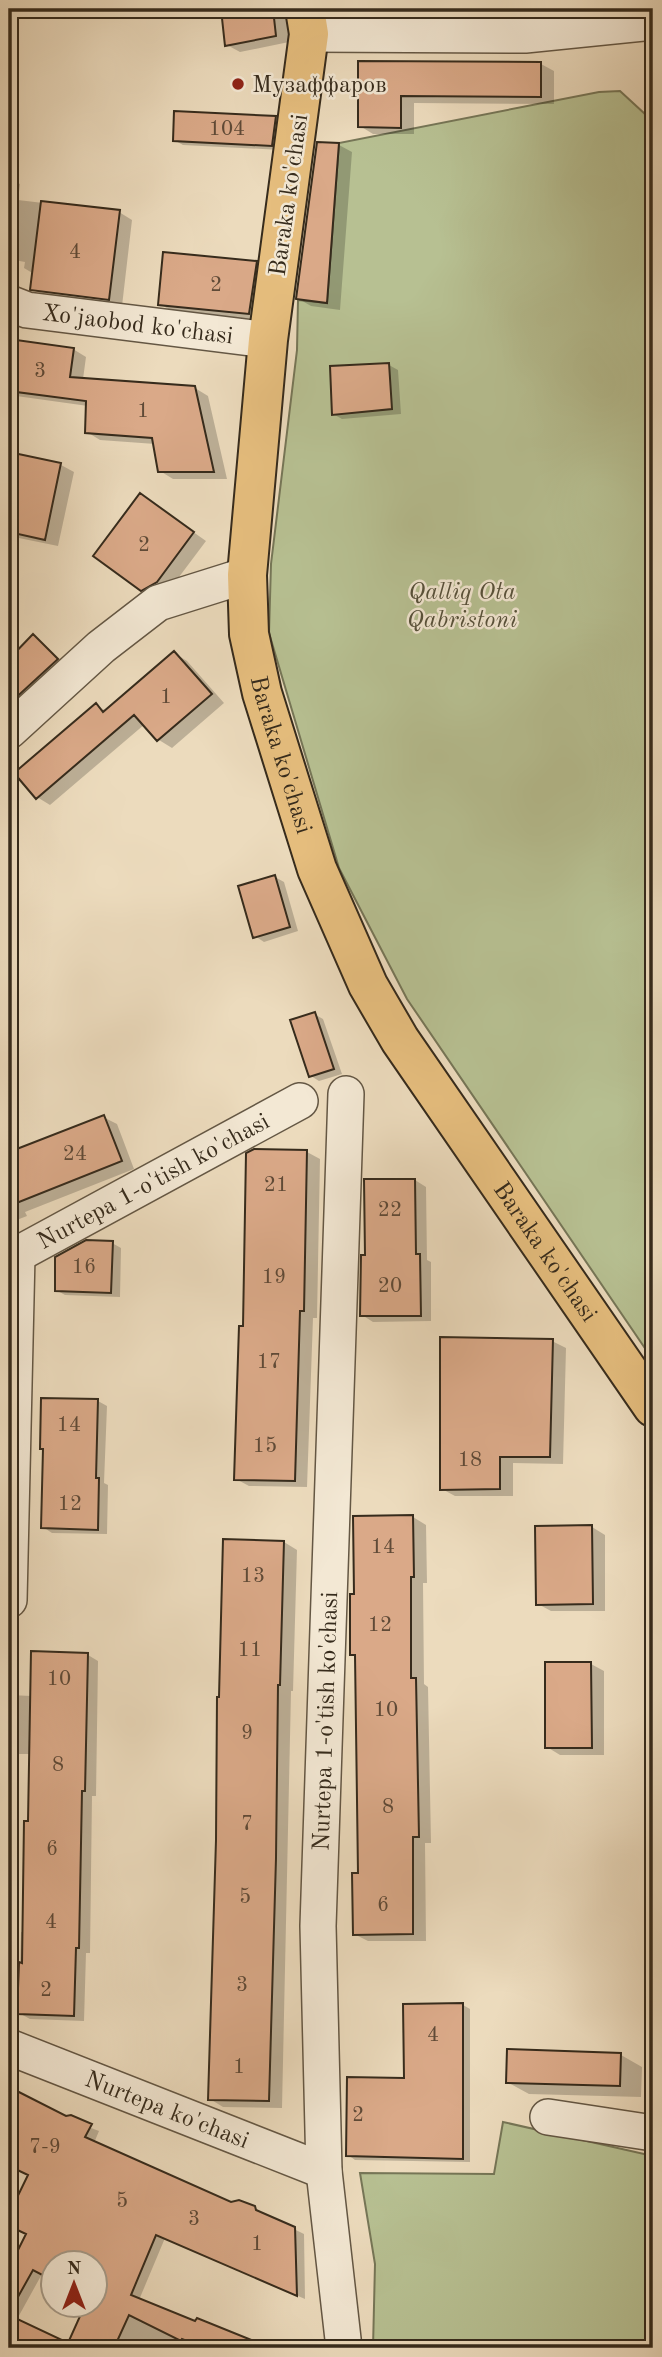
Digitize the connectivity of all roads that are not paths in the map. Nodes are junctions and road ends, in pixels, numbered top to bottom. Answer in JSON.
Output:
{"nodes":[{"id":1,"x":307,"y":21,"type":"edge"},
{"id":2,"x":527,"y":22,"type":"edge"},
{"id":3,"x":653,"y":22,"type":"edge"},
{"id":4,"x":9,"y":303,"type":"edge"},
{"id":5,"x":268,"y":340,"type":"junction"},
{"id":6,"x":247,"y":575,"type":"junction"},
{"id":7,"x":9,"y":731,"type":"edge"},
{"id":8,"x":346,"y":1094,"type":"dead end"},
{"id":9,"x":300,"y":1101,"type":"dead end"},
{"id":10,"x":13,"y":1257,"type":"edge"},
{"id":11,"x":653,"y":1407,"type":"edge"},
{"id":12,"x":9,"y":1600,"type":"edge"},
{"id":13,"x":9,"y":2047,"type":"edge"},
{"id":14,"x":548,"y":2117,"type":"dead end"},
{"id":15,"x":653,"y":2133,"type":"edge"},
{"id":16,"x":324,"y":2171,"type":"junction"},
{"id":17,"x":344,"y":2348,"type":"edge"}],
"edges":[{"from":1,"to":2,"type":"street"},
{"from":1,"to":5,"type":"main road","name":"Baraka ko'chasi"},
{"from":2,"to":3,"type":"street"},
{"from":4,"to":5,"type":"street","name":"Xo'jaobod ko'chasi"},
{"from":5,"to":6,"type":"main road","name":"Baraka ko'chasi"},
{"from":6,"to":7,"type":"street"},
{"from":6,"to":11,"type":"main road","name":"Baraka ko'chasi"},
{"from":8,"to":16,"type":"street","name":"Nurtepa 1-o'tish ko'chasi"},
{"from":9,"to":10,"type":"street","name":"Nurtepa 1-o'tish ko'chasi"},
{"from":10,"to":12,"type":"street"},
{"from":13,"to":16,"type":"street","name":"Nurtepa ko'chasi"},
{"from":14,"to":15,"type":"street"},
{"from":16,"to":17,"type":"street","name":"Nurtepa 1-o'tish ko'chasi"}]}
